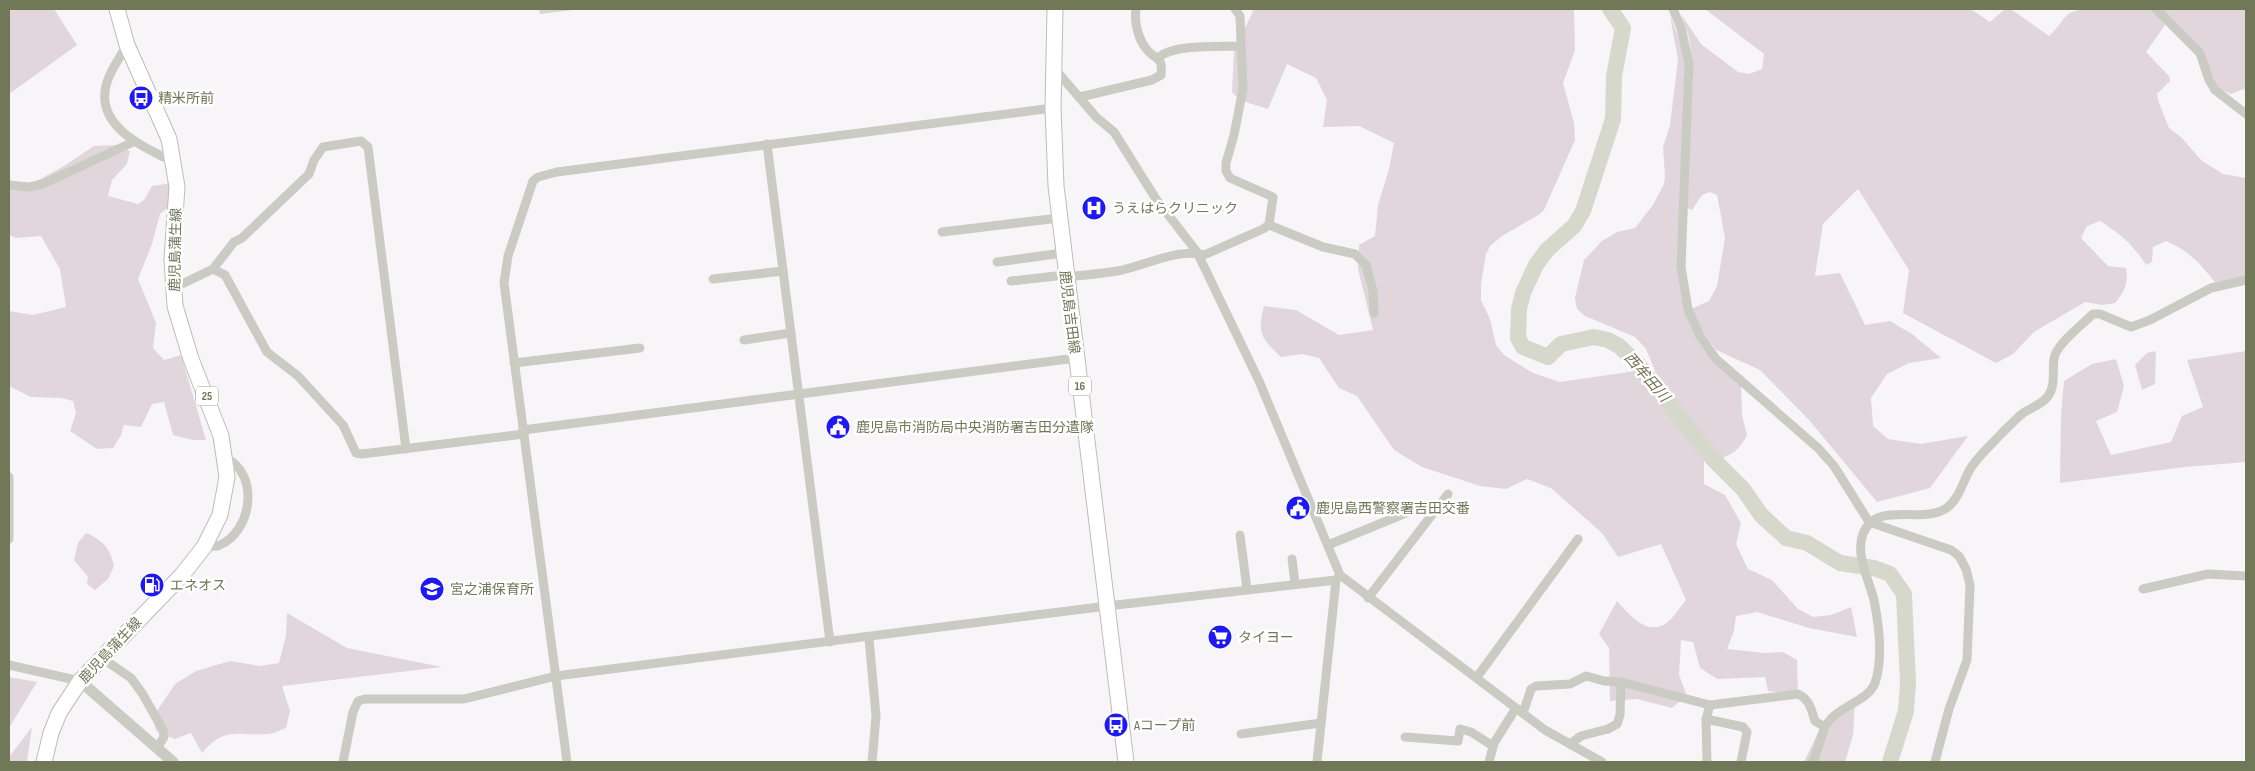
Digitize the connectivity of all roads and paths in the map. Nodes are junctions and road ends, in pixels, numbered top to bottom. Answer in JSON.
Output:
{"nodes":[{"id":1,"x":117,"y":9,"type":"edge"},
{"id":2,"x":1055,"y":9,"type":"edge"},
{"id":3,"x":1136,"y":9,"type":"edge"},
{"id":4,"x":1235,"y":9,"type":"edge"},
{"id":5,"x":1673,"y":9,"type":"edge"},
{"id":6,"x":2156,"y":9,"type":"edge"},
{"id":7,"x":127,"y":45,"type":"junction"},
{"id":8,"x":1240,"y":46,"type":"junction"},
{"id":9,"x":1159,"y":57,"type":"junction"},
{"id":10,"x":1053,"y":68,"type":"junction"},
{"id":11,"x":1080,"y":97,"type":"junction"},
{"id":12,"x":1053,"y":108,"type":"junction"},
{"id":13,"x":2246,"y":114,"type":"edge"},
{"id":14,"x":133,"y":142,"type":"junction"},
{"id":15,"x":767,"y":144,"type":"junction"},
{"id":16,"x":174,"y":163,"type":"junction"},
{"id":17,"x":9,"y":185,"type":"edge"},
{"id":18,"x":1059,"y":218,"type":"junction"},
{"id":19,"x":1269,"y":225,"type":"junction"},
{"id":20,"x":942,"y":232,"type":"dead end"},
{"id":21,"x":1197,"y":252,"type":"junction"},
{"id":22,"x":1063,"y":254,"type":"junction"},
{"id":23,"x":997,"y":262,"type":"dead end"},
{"id":24,"x":213,"y":269,"type":"junction"},
{"id":25,"x":783,"y":271,"type":"junction"},
{"id":26,"x":1066,"y":276,"type":"junction"},
{"id":27,"x":714,"y":280,"type":"dead end"},
{"id":28,"x":2246,"y":280,"type":"edge"},
{"id":29,"x":1011,"y":282,"type":"dead end"},
{"id":30,"x":172,"y":284,"type":"junction"},
{"id":31,"x":1374,"y":313,"type":"dead end"},
{"id":32,"x":791,"y":333,"type":"junction"},
{"id":33,"x":744,"y":340,"type":"dead end"},
{"id":34,"x":640,"y":348,"type":"dead end"},
{"id":35,"x":1076,"y":358,"type":"junction"},
{"id":36,"x":514,"y":363,"type":"junction"},
{"id":37,"x":799,"y":394,"type":"junction"},
{"id":38,"x":524,"y":432,"type":"junction"},
{"id":39,"x":406,"y":449,"type":"junction"},
{"id":40,"x":226,"y":458,"type":"junction"},
{"id":41,"x":9,"y":477,"type":"edge"},
{"id":42,"x":1448,"y":494,"type":"dead end"},
{"id":43,"x":1406,"y":513,"type":"dead end"},
{"id":44,"x":1869,"y":522,"type":"junction"},
{"id":45,"x":1240,"y":535,"type":"dead end"},
{"id":46,"x":9,"y":539,"type":"edge"},
{"id":47,"x":1578,"y":539,"type":"dead end"},
{"id":48,"x":1328,"y":545,"type":"junction"},
{"id":49,"x":204,"y":547,"type":"junction"},
{"id":50,"x":1292,"y":559,"type":"dead end"},
{"id":51,"x":2246,"y":576,"type":"edge"},
{"id":52,"x":1338,"y":578,"type":"junction"},
{"id":53,"x":1295,"y":583,"type":"junction"},
{"id":54,"x":1247,"y":589,"type":"junction"},
{"id":55,"x":2143,"y":589,"type":"dead end"},
{"id":56,"x":1368,"y":598,"type":"junction"},
{"id":57,"x":1108,"y":606,"type":"junction"},
{"id":58,"x":869,"y":638,"type":"junction"},
{"id":59,"x":830,"y":642,"type":"junction"},
{"id":60,"x":102,"y":658,"type":"junction"},
{"id":61,"x":9,"y":665,"type":"edge"},
{"id":62,"x":556,"y":676,"type":"junction"},
{"id":63,"x":1477,"y":677,"type":"junction"},
{"id":64,"x":80,"y":681,"type":"junction"},
{"id":65,"x":1621,"y":682,"type":"junction"},
{"id":66,"x":1710,"y":705,"type":"junction"},
{"id":67,"x":1520,"y":711,"type":"junction"},
{"id":68,"x":1706,"y":719,"type":"junction"},
{"id":69,"x":1321,"y":723,"type":"junction"},
{"id":70,"x":1825,"y":727,"type":"junction"},
{"id":71,"x":1241,"y":734,"type":"dead end"},
{"id":72,"x":1404,"y":737,"type":"dead end"},
{"id":73,"x":1570,"y":744,"type":"junction"},
{"id":74,"x":1493,"y":746,"type":"junction"},
{"id":75,"x":157,"y":748,"type":"junction"},
{"id":76,"x":44,"y":762,"type":"edge"},
{"id":77,"x":173,"y":762,"type":"edge"},
{"id":78,"x":343,"y":762,"type":"edge"},
{"id":79,"x":567,"y":762,"type":"edge"},
{"id":80,"x":872,"y":762,"type":"edge"},
{"id":81,"x":1126,"y":762,"type":"edge"},
{"id":82,"x":1317,"y":762,"type":"edge"},
{"id":83,"x":1488,"y":762,"type":"edge"},
{"id":84,"x":1602,"y":762,"type":"edge"},
{"id":85,"x":1707,"y":762,"type":"edge"},
{"id":86,"x":1742,"y":762,"type":"edge"},
{"id":87,"x":1813,"y":762,"type":"edge"},
{"id":88,"x":1935,"y":762,"type":"edge"}],
"edges":[{"from":1,"to":7,"type":"main road","name":"鹿児島蒲生線","number":"25"},
{"from":2,"to":10,"type":"main road","name":"鹿児島吉田線","number":"16"},
{"from":3,"to":9,"type":"street"},
{"from":4,"to":8,"type":"street"},
{"from":5,"to":44,"type":"street"},
{"from":6,"to":13,"type":"street"},
{"from":7,"to":14,"type":"street"},
{"from":7,"to":16,"type":"main road","name":"鹿児島蒲生線","number":"25"},
{"from":8,"to":9,"type":"street"},
{"from":8,"to":19,"type":"street"},
{"from":9,"to":11,"type":"street"},
{"from":10,"to":11,"type":"street"},
{"from":10,"to":12,"type":"main road","name":"鹿児島吉田線","number":"16"},
{"from":11,"to":21,"type":"street"},
{"from":12,"to":15,"type":"street"},
{"from":12,"to":18,"type":"main road","name":"鹿児島吉田線","number":"16"},
{"from":14,"to":16,"type":"street"},
{"from":14,"to":17,"type":"street"},
{"from":15,"to":25,"type":"street"},
{"from":15,"to":36,"type":"street"},
{"from":16,"to":30,"type":"main road","name":"鹿児島蒲生線","number":"25"},
{"from":18,"to":20,"type":"street"},
{"from":18,"to":22,"type":"main road","name":"鹿児島吉田線","number":"16"},
{"from":19,"to":21,"type":"street"},
{"from":19,"to":31,"type":"street"},
{"from":21,"to":26,"type":"street"},
{"from":21,"to":48,"type":"street"},
{"from":22,"to":23,"type":"street"},
{"from":22,"to":26,"type":"main road","name":"鹿児島吉田線","number":"16"},
{"from":24,"to":30,"type":"street"},
{"from":24,"to":39,"type":"street"},
{"from":24,"to":39,"type":"street"},
{"from":25,"to":27,"type":"street"},
{"from":25,"to":32,"type":"street"},
{"from":26,"to":29,"type":"street"},
{"from":26,"to":35,"type":"main road","name":"鹿児島吉田線","number":"16"},
{"from":28,"to":44,"type":"street"},
{"from":30,"to":40,"type":"main road","name":"鹿児島蒲生線","number":"25"},
{"from":32,"to":33,"type":"street"},
{"from":32,"to":37,"type":"street"},
{"from":34,"to":36,"type":"street"},
{"from":35,"to":37,"type":"street"},
{"from":35,"to":57,"type":"main road","name":"鹿児島吉田線","number":"16"},
{"from":36,"to":38,"type":"street"},
{"from":37,"to":38,"type":"street"},
{"from":37,"to":59,"type":"street"},
{"from":38,"to":39,"type":"street"},
{"from":38,"to":62,"type":"street"},
{"from":40,"to":49,"type":"main road","name":"鹿児島蒲生線","number":"25"},
{"from":40,"to":49,"type":"street"},
{"from":41,"to":46,"type":"street"},
{"from":42,"to":56,"type":"street"},
{"from":43,"to":48,"type":"street"},
{"from":44,"to":70,"type":"street"},
{"from":44,"to":88,"type":"street"},
{"from":45,"to":54,"type":"street"},
{"from":47,"to":63,"type":"street"},
{"from":48,"to":52,"type":"street"},
{"from":49,"to":60,"type":"main road","name":"鹿児島蒲生線","number":"25"},
{"from":50,"to":53,"type":"street"},
{"from":51,"to":55,"type":"street"},
{"from":52,"to":53,"type":"street"},
{"from":52,"to":56,"type":"street"},
{"from":52,"to":69,"type":"street"},
{"from":53,"to":54,"type":"street"},
{"from":54,"to":57,"type":"street"},
{"from":56,"to":63,"type":"street"},
{"from":57,"to":58,"type":"street"},
{"from":57,"to":81,"type":"main road","name":"鹿児島吉田線","number":"16"},
{"from":58,"to":59,"type":"street"},
{"from":58,"to":80,"type":"street"},
{"from":59,"to":62,"type":"street"},
{"from":60,"to":64,"type":"main road","name":"鹿児島蒲生線","number":"25"},
{"from":60,"to":75,"type":"street"},
{"from":61,"to":64,"type":"street"},
{"from":62,"to":78,"type":"street"},
{"from":62,"to":79,"type":"street"},
{"from":63,"to":67,"type":"street"},
{"from":64,"to":75,"type":"street"},
{"from":64,"to":76,"type":"main road","name":"鹿児島蒲生線","number":"25"},
{"from":65,"to":66,"type":"street"},
{"from":65,"to":67,"type":"street"},
{"from":65,"to":73,"type":"street"},
{"from":66,"to":68,"type":"street"},
{"from":66,"to":70,"type":"street"},
{"from":67,"to":73,"type":"street"},
{"from":67,"to":74,"type":"street"},
{"from":68,"to":85,"type":"street"},
{"from":68,"to":86,"type":"street"},
{"from":69,"to":71,"type":"street"},
{"from":69,"to":82,"type":"street"},
{"from":70,"to":87,"type":"street"},
{"from":72,"to":74,"type":"street"},
{"from":73,"to":84,"type":"street"},
{"from":74,"to":83,"type":"street"},
{"from":75,"to":77,"type":"street"}]}
